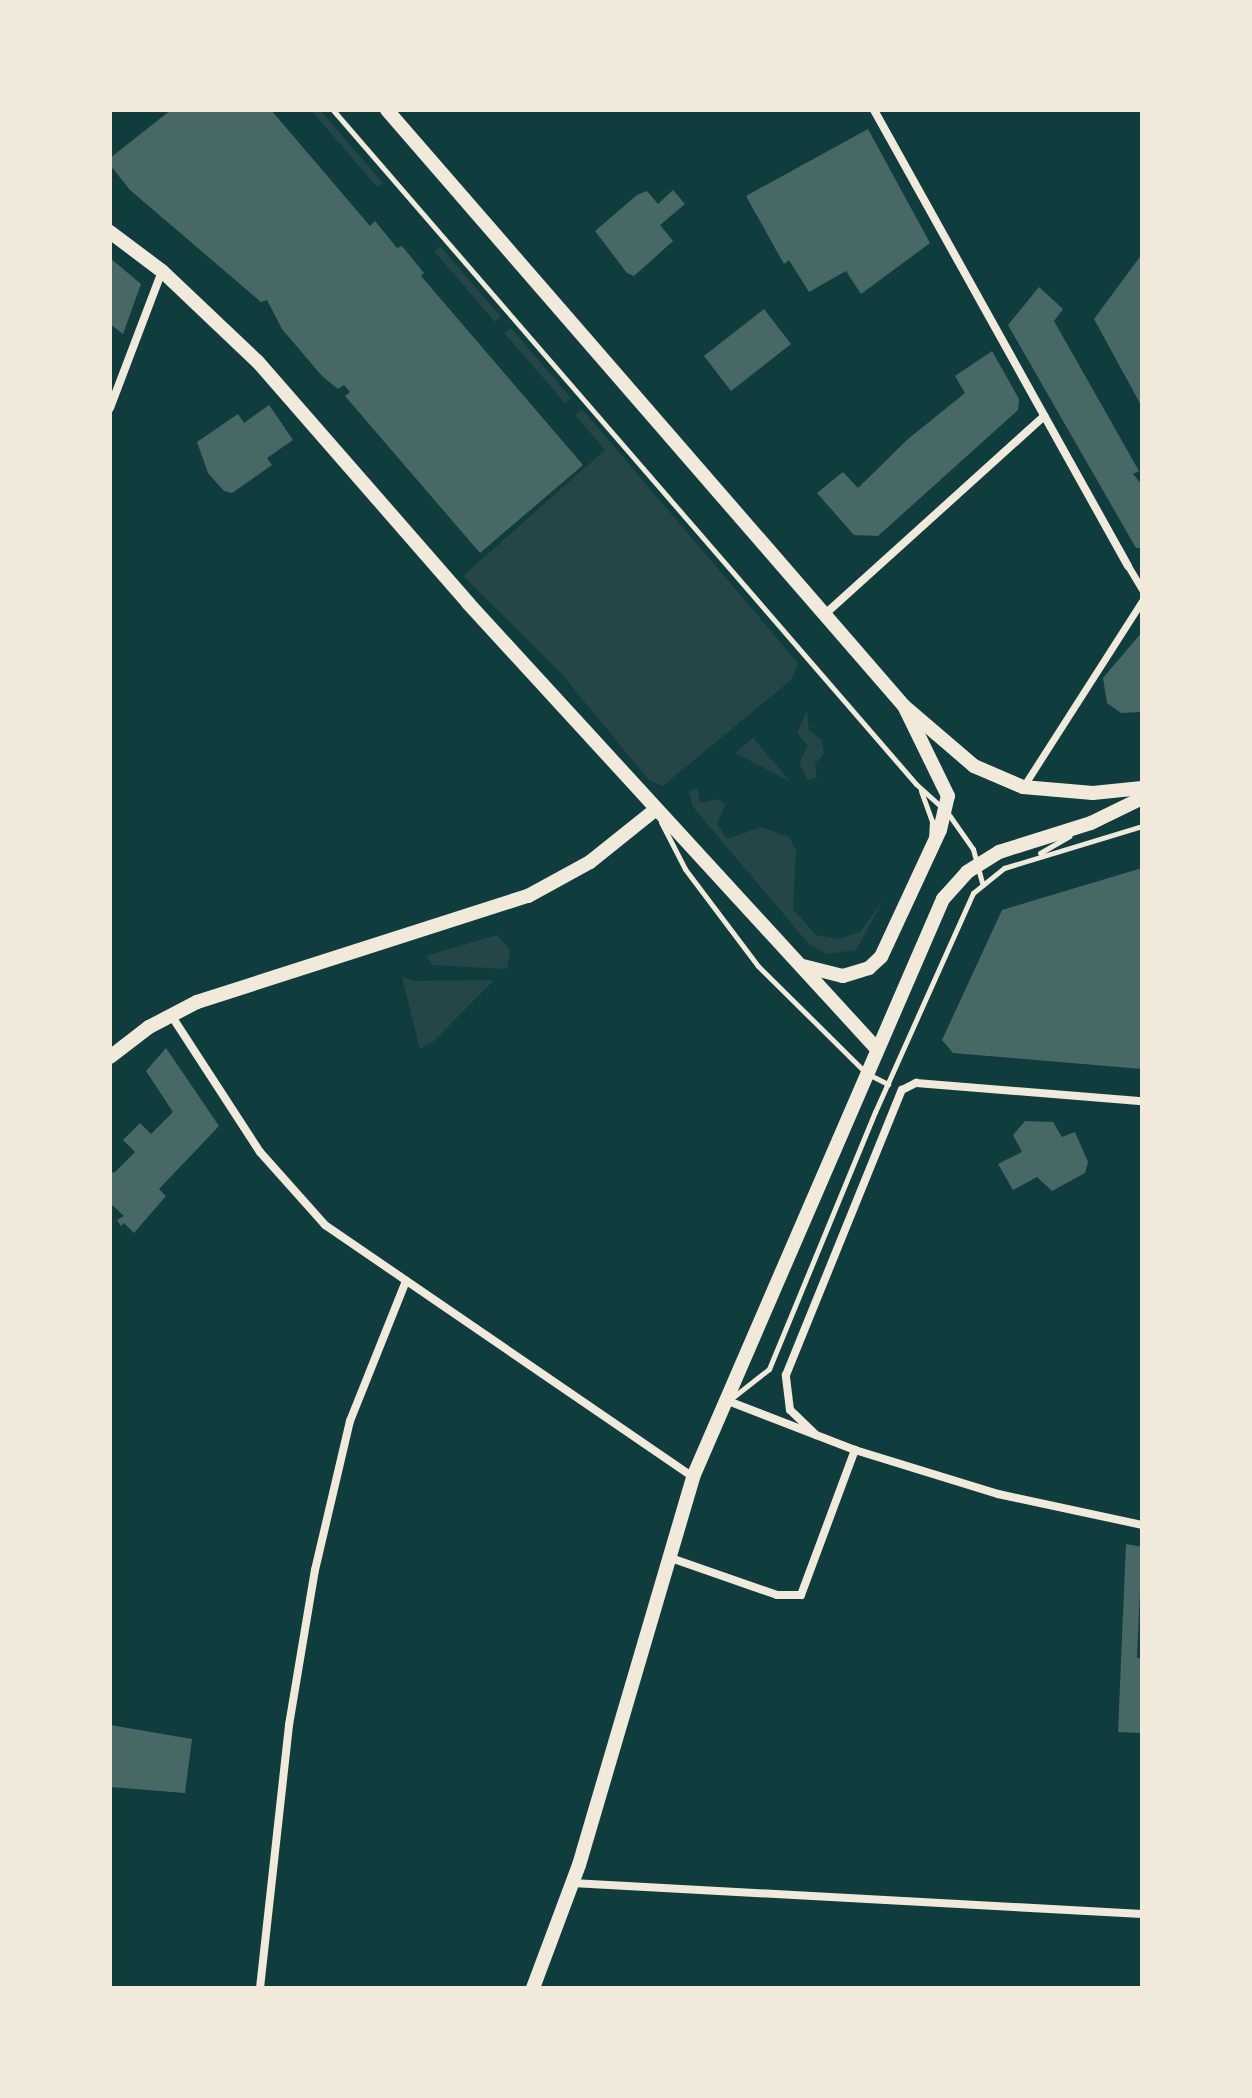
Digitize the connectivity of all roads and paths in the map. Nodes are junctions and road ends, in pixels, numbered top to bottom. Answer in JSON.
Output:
{"nodes":[{"id":1,"x":333,"y":110,"type":"edge"},
{"id":2,"x":387,"y":110,"type":"edge"},
{"id":3,"x":874,"y":110,"type":"edge"},
{"id":4,"x":111,"y":232,"type":"edge"},
{"id":5,"x":162,"y":271,"type":"junction"},
{"id":6,"x":110,"y":408,"type":"edge"},
{"id":7,"x":1044,"y":416,"type":"junction"},
{"id":8,"x":1128,"y":566,"type":"joint"},
{"id":9,"x":1142,"y":589,"type":"edge"},
{"id":10,"x":1142,"y":601,"type":"edge"},
{"id":11,"x":824,"y":615,"type":"junction"},
{"id":12,"x":904,"y":706,"type":"junction"},
{"id":13,"x":916,"y":784,"type":"junction"},
{"id":14,"x":1023,"y":787,"type":"junction"},
{"id":15,"x":1142,"y":788,"type":"edge"},
{"id":16,"x":1142,"y":798,"type":"edge"},
{"id":17,"x":655,"y":810,"type":"junction"},
{"id":18,"x":947,"y":812,"type":"junction"},
{"id":19,"x":1091,"y":823,"type":"junction"},
{"id":20,"x":1142,"y":826,"type":"edge"},
{"id":21,"x":931,"y":844,"type":"junction"},
{"id":22,"x":1032,"y":858,"type":"junction"},
{"id":23,"x":978,"y":863,"type":"junction"},
{"id":24,"x":982,"y":883,"type":"junction"},
{"id":25,"x":799,"y":964,"type":"junction"},
{"id":26,"x":171,"y":1015,"type":"junction"},
{"id":27,"x":876,"y":1048,"type":"junction"},
{"id":28,"x":110,"y":1057,"type":"edge"},
{"id":29,"x":866,"y":1073,"type":"junction"},
{"id":30,"x":888,"y":1084,"type":"junction"},
{"id":31,"x":1142,"y":1101,"type":"edge"},
{"id":32,"x":406,"y":1281,"type":"junction"},
{"id":33,"x":728,"y":1401,"type":"junction"},
{"id":34,"x":816,"y":1435,"type":"junction"},
{"id":35,"x":855,"y":1450,"type":"junction"},
{"id":36,"x":693,"y":1477,"type":"junction"},
{"id":37,"x":1142,"y":1525,"type":"edge"},
{"id":38,"x":668,"y":1557,"type":"junction"},
{"id":39,"x":572,"y":1883,"type":"junction"},
{"id":40,"x":1142,"y":1914,"type":"edge"},
{"id":41,"x":260,"y":1988,"type":"edge"},
{"id":42,"x":533,"y":1988,"type":"edge"}],
"edges":[{"from":1,"to":13,"type":"lane"},
{"from":2,"to":11,"type":"main road"},
{"from":3,"to":7,"type":"street"},
{"from":4,"to":5,"type":"main road"},
{"from":5,"to":6,"type":"street"},
{"from":5,"to":17,"type":"main road"},
{"from":7,"to":8,"type":"street"},
{"from":7,"to":11,"type":"street"},
{"from":8,"to":9,"type":"street"},
{"from":10,"to":14,"type":"street"},
{"from":11,"to":12,"type":"main road"},
{"from":12,"to":14,"type":"main road"},
{"from":12,"to":18,"type":"main road"},
{"from":13,"to":18,"type":"lane"},
{"from":13,"to":21,"type":"lane"},
{"from":14,"to":15,"type":"main road"},
{"from":16,"to":19,"type":"main road"},
{"from":17,"to":25,"type":"main road"},
{"from":17,"to":26,"type":"main road"},
{"from":17,"to":29,"type":"lane"},
{"from":18,"to":21,"type":"main road"},
{"from":18,"to":23,"type":"lane"},
{"from":19,"to":22,"type":"lane"},
{"from":19,"to":23,"type":"main road"},
{"from":20,"to":22,"type":"lane"},
{"from":21,"to":25,"type":"main road"},
{"from":22,"to":24,"type":"lane"},
{"from":23,"to":24,"type":"lane"},
{"from":23,"to":27,"type":"main road"},
{"from":24,"to":30,"type":"lane"},
{"from":25,"to":27,"type":"main road"},
{"from":26,"to":28,"type":"main road"},
{"from":26,"to":32,"type":"street"},
{"from":27,"to":29,"type":"main road"},
{"from":29,"to":30,"type":"lane"},
{"from":29,"to":33,"type":"main road"},
{"from":30,"to":33,"type":"lane"},
{"from":31,"to":34,"type":"street"},
{"from":32,"to":36,"type":"street"},
{"from":32,"to":41,"type":"street"},
{"from":33,"to":34,"type":"street"},
{"from":33,"to":36,"type":"main road"},
{"from":34,"to":35,"type":"street"},
{"from":35,"to":37,"type":"street"},
{"from":35,"to":38,"type":"street"},
{"from":36,"to":38,"type":"main road"},
{"from":38,"to":39,"type":"main road"},
{"from":39,"to":40,"type":"street"},
{"from":39,"to":42,"type":"main road"}]}
